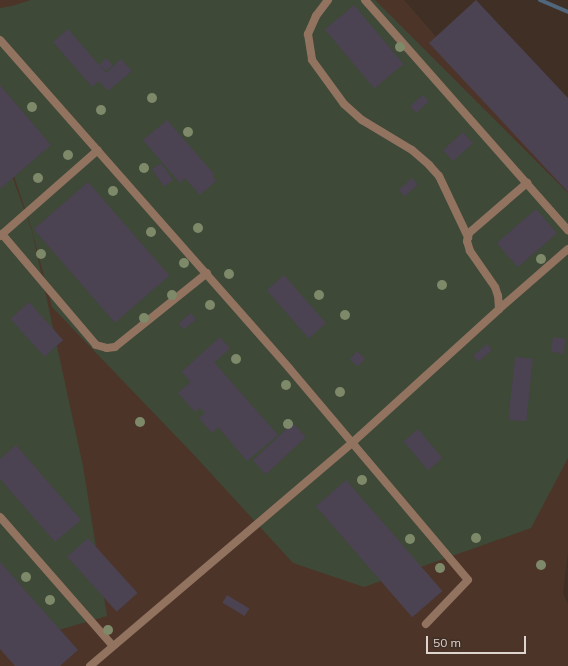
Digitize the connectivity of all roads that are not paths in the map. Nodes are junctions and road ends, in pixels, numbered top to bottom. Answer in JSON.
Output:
{"nodes":[{"id":1,"x":328,"y":0,"type":"edge"},
{"id":2,"x":365,"y":0,"type":"edge"},
{"id":3,"x":0,"y":40,"type":"edge"},
{"id":4,"x":98,"y":150,"type":"junction"},
{"id":5,"x":526,"y":183,"type":"junction"},
{"id":6,"x":568,"y":230,"type":"edge"},
{"id":7,"x":1,"y":235,"type":"edge"},
{"id":8,"x":468,"y":237,"type":"junction"},
{"id":9,"x":568,"y":249,"type":"edge"},
{"id":10,"x":207,"y":273,"type":"junction"},
{"id":11,"x":499,"y":309,"type":"junction"},
{"id":12,"x":352,"y":442,"type":"junction"},
{"id":13,"x":0,"y":517,"type":"edge"},
{"id":14,"x":426,"y":624,"type":"dead end"},
{"id":15,"x":113,"y":646,"type":"junction"},
{"id":16,"x":90,"y":666,"type":"edge"}],
"edges":[{"from":1,"to":8,"type":"lane"},
{"from":2,"to":5,"type":"lane"},
{"from":3,"to":4,"type":"lane"},
{"from":4,"to":7,"type":"lane"},
{"from":4,"to":10,"type":"lane"},
{"from":5,"to":6,"type":"lane"},
{"from":5,"to":8,"type":"lane"},
{"from":7,"to":10,"type":"lane"},
{"from":8,"to":11,"type":"lane"},
{"from":9,"to":11,"type":"lane"},
{"from":10,"to":12,"type":"lane"},
{"from":11,"to":12,"type":"lane"},
{"from":12,"to":14,"type":"lane"},
{"from":12,"to":15,"type":"lane"},
{"from":13,"to":15,"type":"lane"},
{"from":15,"to":16,"type":"lane"}]}
